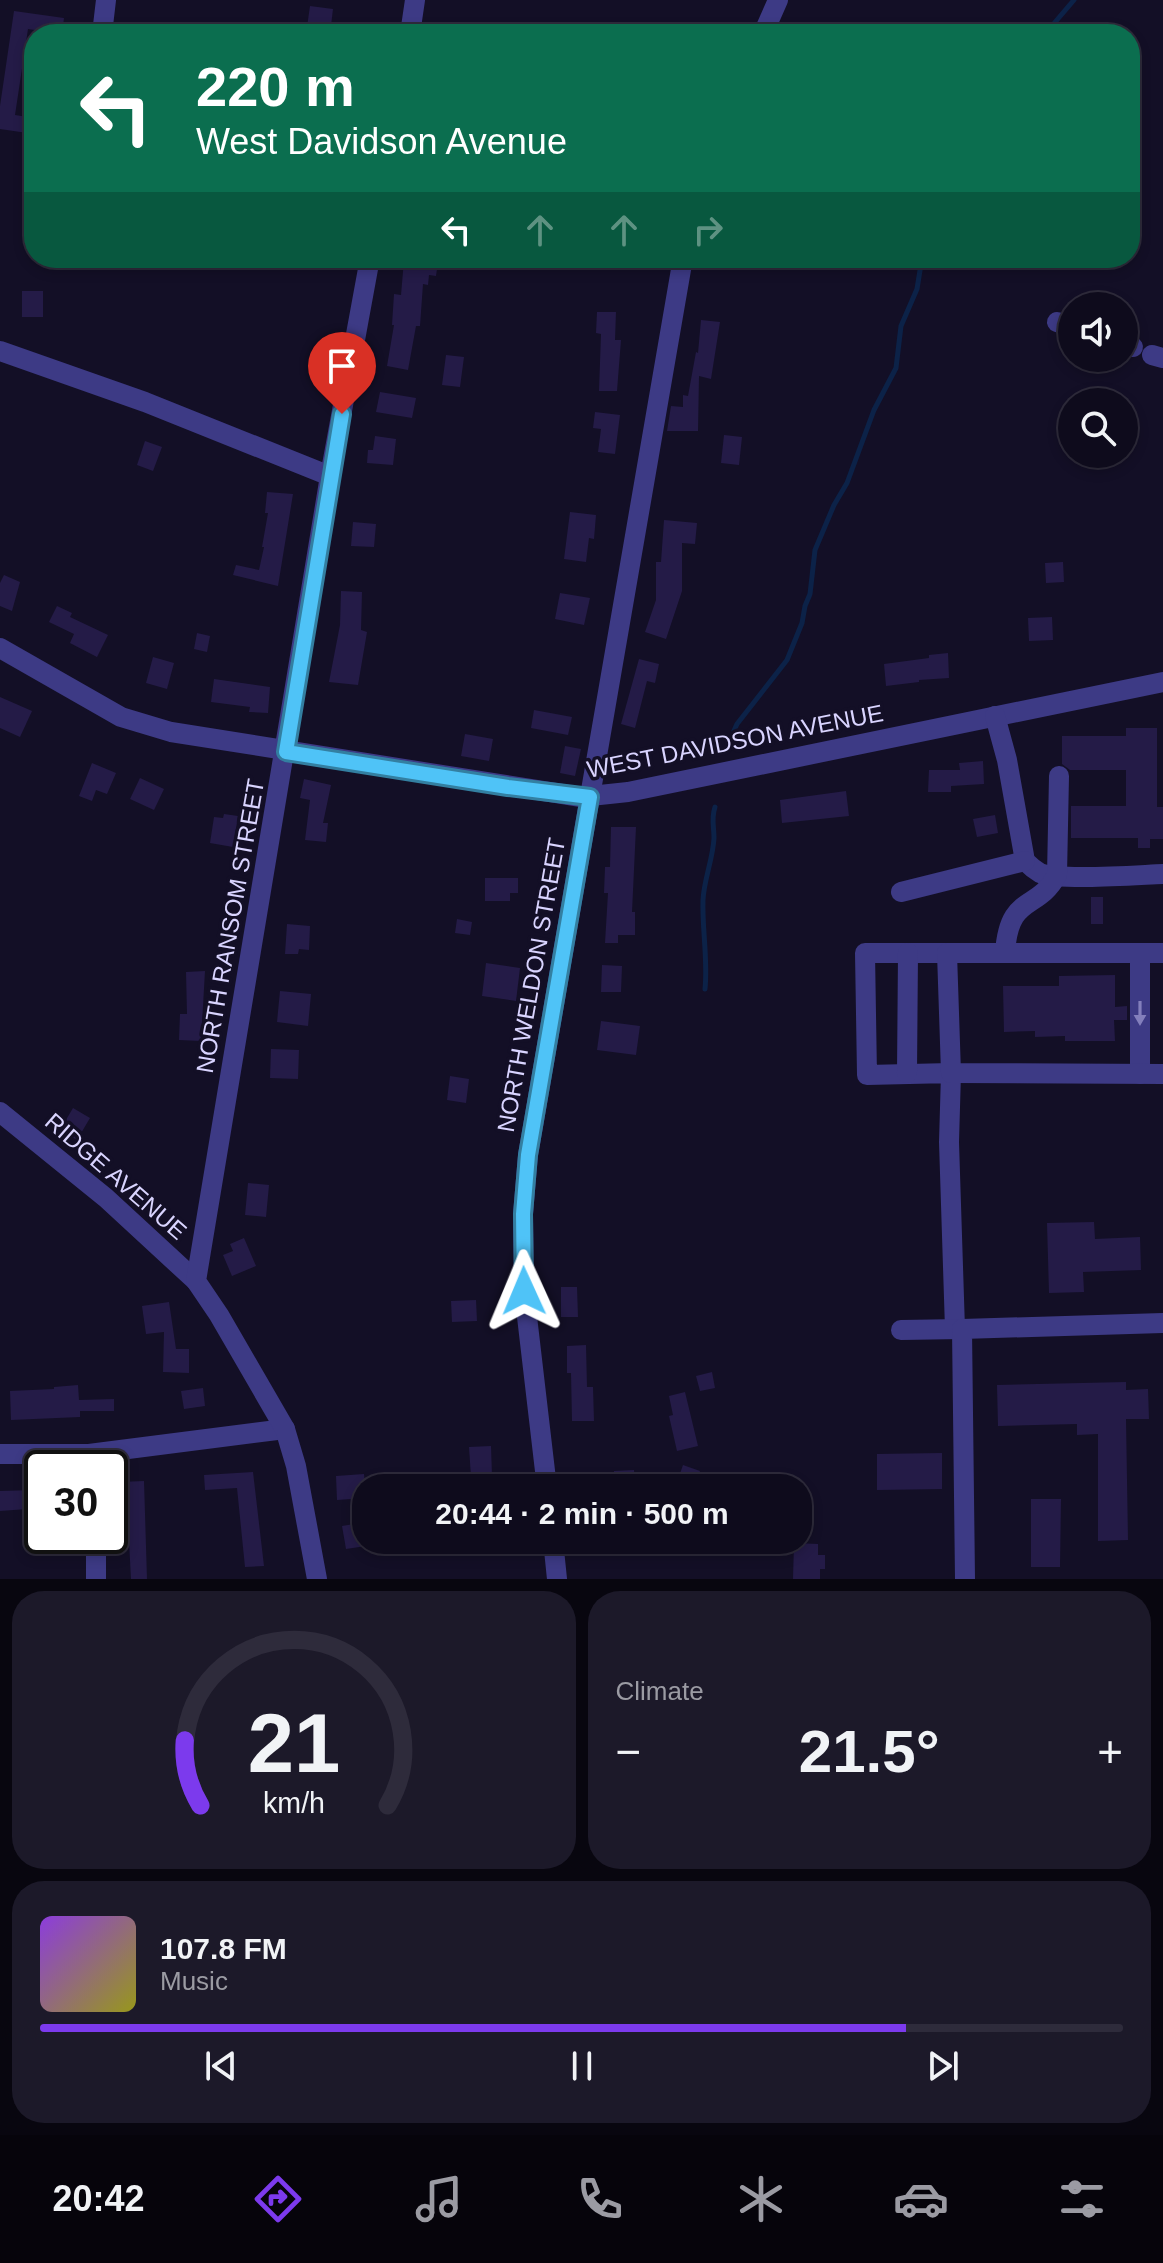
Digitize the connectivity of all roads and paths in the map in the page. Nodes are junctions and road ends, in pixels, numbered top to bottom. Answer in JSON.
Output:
{"nodes":[{"id":1,"x":105,"y":0,"type":"edge"},
{"id":2,"x":415,"y":0,"type":"edge"},
{"id":3,"x":778,"y":0,"type":"edge"},
{"id":4,"x":103,"y":24,"type":"edge"},
{"id":5,"x":411,"y":24,"type":"edge"},
{"id":6,"x":767,"y":24,"type":"edge"},
{"id":7,"x":368,"y":268,"type":"edge"},
{"id":8,"x":681,"y":268,"type":"edge"},
{"id":9,"x":0,"y":351,"type":"edge"},
{"id":10,"x":330,"y":476,"type":"junction"},
{"id":11,"x":0,"y":648,"type":"edge"},
{"id":12,"x":1163,"y":682,"type":"edge"},
{"id":13,"x":995,"y":716,"type":"junction"},
{"id":14,"x":286,"y":752,"type":"junction"},
{"id":15,"x":1059,"y":776,"type":"dead end"},
{"id":16,"x":590,"y":797,"type":"junction"},
{"id":17,"x":1025,"y":861,"type":"junction"},
{"id":18,"x":1163,"y":874,"type":"edge"},
{"id":19,"x":1057,"y":875,"type":"junction"},
{"id":20,"x":901,"y":892,"type":"dead end"},
{"id":21,"x":908,"y":953,"type":"junction"},
{"id":22,"x":947,"y":953,"type":"junction"},
{"id":23,"x":1005,"y":953,"type":"junction"},
{"id":24,"x":1140,"y":953,"type":"junction"},
{"id":25,"x":1163,"y":953,"type":"edge"},
{"id":26,"x":907,"y":1073,"type":"junction"},
{"id":27,"x":951,"y":1073,"type":"junction"},
{"id":28,"x":1140,"y":1074,"type":"junction"},
{"id":29,"x":1163,"y":1074,"type":"edge"},
{"id":30,"x":0,"y":1112,"type":"edge"},
{"id":31,"x":196,"y":1281,"type":"junction"},
{"id":32,"x":1163,"y":1323,"type":"edge"},
{"id":33,"x":958,"y":1329,"type":"junction"},
{"id":34,"x":901,"y":1330,"type":"dead end"},
{"id":35,"x":285,"y":1429,"type":"junction"},
{"id":36,"x":0,"y":1454,"type":"edge"},
{"id":37,"x":128,"y":1455,"type":"edge"},
{"id":38,"x":24,"y":1456,"type":"edge"},
{"id":39,"x":545,"y":1474,"type":"edge"},
{"id":40,"x":96,"y":1554,"type":"edge"},
{"id":41,"x":554,"y":1554,"type":"edge"},
{"id":42,"x":96,"y":1579,"type":"edge"},
{"id":43,"x":317,"y":1579,"type":"edge"},
{"id":44,"x":557,"y":1579,"type":"edge"},
{"id":45,"x":965,"y":1579,"type":"edge"}],
"edges":[{"from":1,"to":4,"type":"street"},
{"from":2,"to":5,"type":"street"},
{"from":3,"to":6,"type":"street"},
{"from":7,"to":10,"type":"street","name":"NORTH RANSOM STREET"},
{"from":8,"to":16,"type":"street","name":"NORTH WELDON STREET"},
{"from":9,"to":10,"type":"street"},
{"from":10,"to":14,"type":"street","name":"NORTH RANSOM STREET"},
{"from":11,"to":14,"type":"street","name":"WEST DAVIDSON AVENUE"},
{"from":12,"to":13,"type":"street","name":"WEST DAVIDSON AVENUE"},
{"from":13,"to":16,"type":"street","name":"WEST DAVIDSON AVENUE"},
{"from":13,"to":17,"type":"street"},
{"from":14,"to":16,"type":"street","name":"WEST DAVIDSON AVENUE"},
{"from":14,"to":31,"type":"street","name":"NORTH RANSOM STREET"},
{"from":15,"to":19,"type":"street"},
{"from":16,"to":39,"type":"street","name":"NORTH WELDON STREET"},
{"from":17,"to":19,"type":"street"},
{"from":17,"to":20,"type":"street"},
{"from":18,"to":19,"type":"street"},
{"from":19,"to":23,"type":"street"},
{"from":21,"to":22,"type":"street"},
{"from":21,"to":26,"type":"street"},
{"from":21,"to":26,"type":"street"},
{"from":22,"to":23,"type":"street"},
{"from":22,"to":27,"type":"street"},
{"from":23,"to":24,"type":"street"},
{"from":24,"to":25,"type":"street"},
{"from":24,"to":28,"type":"street","one_way":true},
{"from":26,"to":27,"type":"street"},
{"from":27,"to":28,"type":"street"},
{"from":27,"to":33,"type":"street"},
{"from":28,"to":29,"type":"street"},
{"from":30,"to":31,"type":"street","name":"RIDGE AVENUE"},
{"from":31,"to":35,"type":"street"},
{"from":32,"to":33,"type":"street"},
{"from":33,"to":34,"type":"street"},
{"from":33,"to":45,"type":"street"},
{"from":35,"to":37,"type":"street"},
{"from":35,"to":43,"type":"street"},
{"from":36,"to":38,"type":"street"},
{"from":40,"to":42,"type":"street"},
{"from":41,"to":44,"type":"street"}]}
